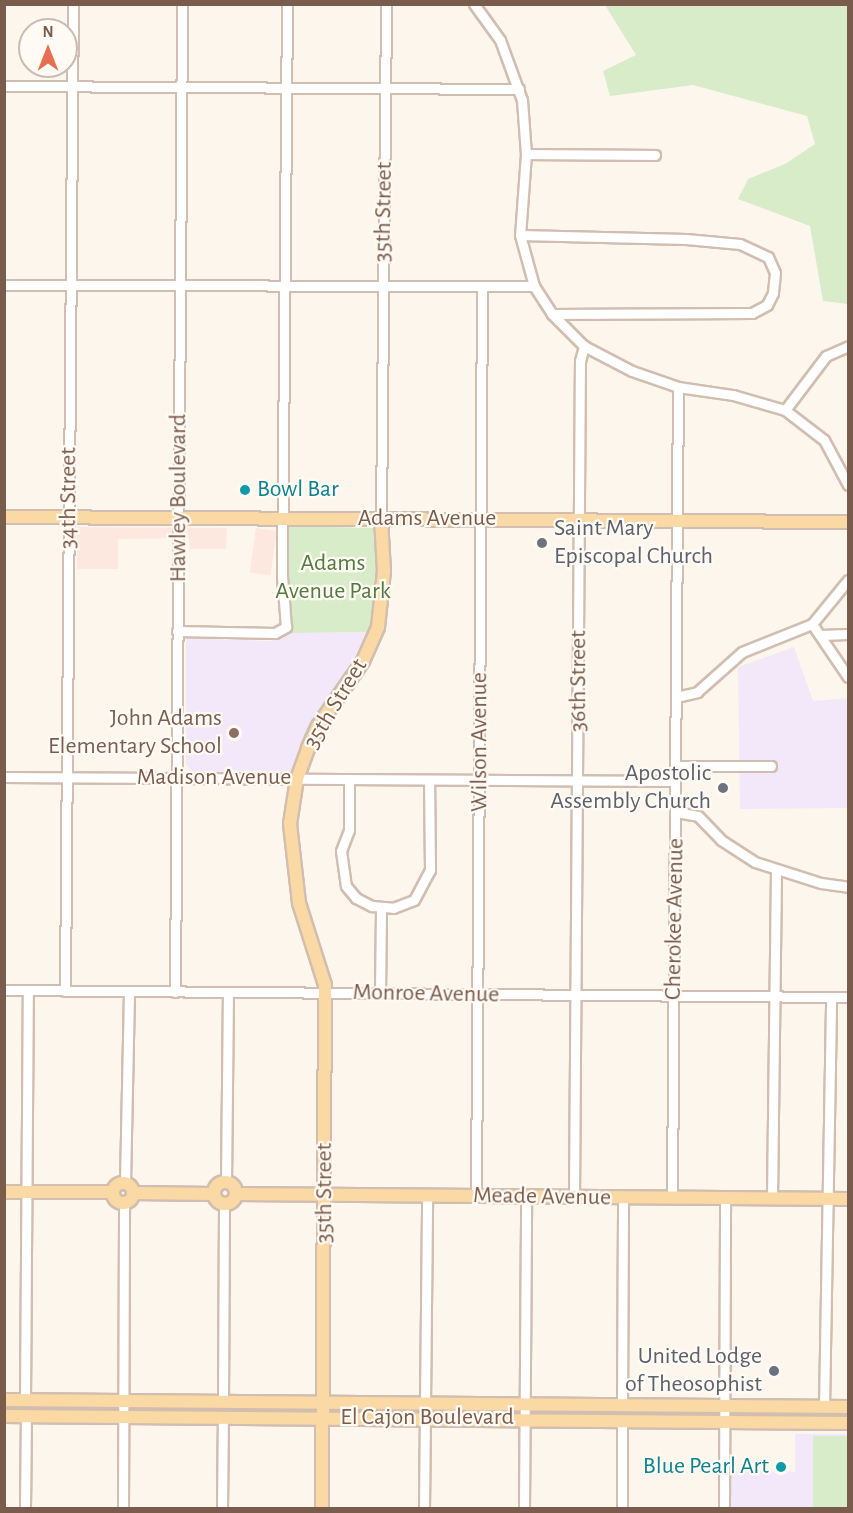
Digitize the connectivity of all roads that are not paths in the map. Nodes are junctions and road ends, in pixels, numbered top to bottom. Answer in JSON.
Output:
{"nodes":[{"id":1,"x":73,"y":4,"type":"edge"},
{"id":2,"x":182,"y":4,"type":"edge"},
{"id":3,"x":287,"y":4,"type":"edge"},
{"id":4,"x":386,"y":4,"type":"edge"},
{"id":5,"x":474,"y":4,"type":"edge"},
{"id":6,"x":72,"y":85,"type":"junction"},
{"id":7,"x":181,"y":85,"type":"junction"},
{"id":8,"x":4,"y":86,"type":"edge"},
{"id":9,"x":286,"y":86,"type":"junction"},
{"id":10,"x":385,"y":87,"type":"junction"},
{"id":11,"x":519,"y":88,"type":"junction"},
{"id":12,"x":526,"y":154,"type":"junction"},
{"id":13,"x":655,"y":155,"type":"dead end"},
{"id":14,"x":519,"y":235,"type":"junction"},
{"id":15,"x":4,"y":285,"type":"edge"},
{"id":16,"x":71,"y":285,"type":"junction"},
{"id":17,"x":180,"y":286,"type":"junction"},
{"id":18,"x":534,"y":286,"type":"junction"},
{"id":19,"x":285,"y":287,"type":"junction"},
{"id":20,"x":383,"y":287,"type":"junction"},
{"id":21,"x":482,"y":288,"type":"junction"},
{"id":22,"x":552,"y":314,"type":"junction"},
{"id":23,"x":584,"y":346,"type":"junction"},
{"id":24,"x":849,"y":346,"type":"edge"},
{"id":25,"x":678,"y":387,"type":"junction"},
{"id":26,"x":785,"y":410,"type":"junction"},
{"id":27,"x":845,"y":466,"type":"edge"},
{"id":28,"x":849,"y":485,"type":"edge"},
{"id":29,"x":4,"y":516,"type":"edge"},
{"id":30,"x":69,"y":517,"type":"junction"},
{"id":31,"x":178,"y":517,"type":"junction"},
{"id":32,"x":283,"y":518,"type":"junction"},
{"id":33,"x":381,"y":519,"type":"junction"},
{"id":34,"x":481,"y":519,"type":"junction"},
{"id":35,"x":579,"y":520,"type":"junction"},
{"id":36,"x":678,"y":520,"type":"junction"},
{"id":37,"x":849,"y":522,"type":"edge"},
{"id":38,"x":849,"y":580,"type":"edge"},
{"id":39,"x":812,"y":624,"type":"junction"},
{"id":40,"x":177,"y":631,"type":"junction"},
{"id":41,"x":849,"y":634,"type":"edge"},
{"id":42,"x":820,"y":635,"type":"junction"},
{"id":43,"x":849,"y":676,"type":"edge"},
{"id":44,"x":676,"y":697,"type":"junction"},
{"id":45,"x":675,"y":766,"type":"junction"},
{"id":46,"x":771,"y":766,"type":"dead end"},
{"id":47,"x":4,"y":777,"type":"edge"},
{"id":48,"x":66,"y":777,"type":"junction"},
{"id":49,"x":176,"y":778,"type":"junction"},
{"id":50,"x":297,"y":779,"type":"junction"},
{"id":51,"x":349,"y":779,"type":"junction"},
{"id":52,"x":429,"y":780,"type":"junction"},
{"id":53,"x":481,"y":780,"type":"junction"},
{"id":54,"x":579,"y":781,"type":"junction"},
{"id":55,"x":675,"y":781,"type":"junction"},
{"id":56,"x":675,"y":812,"type":"junction"},
{"id":57,"x":776,"y":870,"type":"junction"},
{"id":58,"x":849,"y":887,"type":"edge"},
{"id":59,"x":381,"y":907,"type":"junction"},
{"id":60,"x":4,"y":990,"type":"edge"},
{"id":61,"x":28,"y":990,"type":"junction"},
{"id":62,"x":65,"y":991,"type":"junction"},
{"id":63,"x":129,"y":991,"type":"junction"},
{"id":64,"x":175,"y":992,"type":"junction"},
{"id":65,"x":228,"y":992,"type":"junction"},
{"id":66,"x":325,"y":992,"type":"junction"},
{"id":67,"x":380,"y":993,"type":"junction"},
{"id":68,"x":479,"y":994,"type":"junction"},
{"id":69,"x":578,"y":995,"type":"junction"},
{"id":70,"x":674,"y":996,"type":"junction"},
{"id":71,"x":774,"y":996,"type":"junction"},
{"id":72,"x":831,"y":997,"type":"junction"},
{"id":73,"x":849,"y":997,"type":"edge"},
{"id":74,"x":225,"y":1182,"type":"junction"},
{"id":75,"x":125,"y":1183,"type":"junction"},
{"id":76,"x":4,"y":1192,"type":"edge"},
{"id":77,"x":27,"y":1192,"type":"junction"},
{"id":78,"x":113,"y":1192,"type":"junction"},
{"id":79,"x":133,"y":1193,"type":"junction"},
{"id":80,"x":214,"y":1194,"type":"junction"},
{"id":81,"x":236,"y":1194,"type":"junction"},
{"id":82,"x":324,"y":1195,"type":"junction"},
{"id":83,"x":427,"y":1196,"type":"junction"},
{"id":84,"x":476,"y":1196,"type":"junction"},
{"id":85,"x":526,"y":1196,"type":"junction"},
{"id":86,"x":574,"y":1196,"type":"junction"},
{"id":87,"x":623,"y":1198,"type":"junction"},
{"id":88,"x":672,"y":1198,"type":"junction"},
{"id":89,"x":725,"y":1198,"type":"junction"},
{"id":90,"x":772,"y":1198,"type":"junction"},
{"id":91,"x":828,"y":1199,"type":"junction"},
{"id":92,"x":849,"y":1199,"type":"edge"},
{"id":93,"x":124,"y":1203,"type":"junction"},
{"id":94,"x":224,"y":1204,"type":"junction"},
{"id":95,"x":4,"y":1400,"type":"edge"},
{"id":96,"x":25,"y":1400,"type":"junction"},
{"id":97,"x":124,"y":1401,"type":"junction"},
{"id":98,"x":223,"y":1401,"type":"junction"},
{"id":99,"x":324,"y":1402,"type":"junction"},
{"id":100,"x":426,"y":1403,"type":"junction"},
{"id":101,"x":524,"y":1404,"type":"junction"},
{"id":102,"x":622,"y":1405,"type":"junction"},
{"id":103,"x":725,"y":1406,"type":"junction"},
{"id":104,"x":824,"y":1407,"type":"junction"},
{"id":105,"x":849,"y":1407,"type":"edge"},
{"id":106,"x":4,"y":1416,"type":"edge"},
{"id":107,"x":26,"y":1416,"type":"junction"},
{"id":108,"x":124,"y":1416,"type":"junction"},
{"id":109,"x":223,"y":1417,"type":"junction"},
{"id":110,"x":324,"y":1417,"type":"junction"},
{"id":111,"x":425,"y":1419,"type":"junction"},
{"id":112,"x":524,"y":1419,"type":"junction"},
{"id":113,"x":622,"y":1420,"type":"junction"},
{"id":114,"x":725,"y":1421,"type":"junction"},
{"id":115,"x":849,"y":1423,"type":"edge"},
{"id":116,"x":25,"y":1509,"type":"edge"},
{"id":117,"x":123,"y":1509,"type":"edge"},
{"id":118,"x":222,"y":1509,"type":"edge"},
{"id":119,"x":322,"y":1509,"type":"edge"},
{"id":120,"x":424,"y":1509,"type":"edge"},
{"id":121,"x":524,"y":1509,"type":"edge"},
{"id":122,"x":622,"y":1509,"type":"edge"},
{"id":123,"x":724,"y":1509,"type":"edge"}],
"edges":[{"from":1,"to":6,"type":"street","name":"34th Street"},
{"from":2,"to":7,"type":"street","name":"Hawley Boulevard"},
{"from":3,"to":9,"type":"street"},
{"from":4,"to":10,"type":"street","name":"35th Street"},
{"from":5,"to":11,"type":"street"},
{"from":6,"to":7,"type":"street"},
{"from":6,"to":8,"type":"street"},
{"from":6,"to":16,"type":"street","name":"34th Street"},
{"from":7,"to":9,"type":"street"},
{"from":7,"to":17,"type":"street","name":"Hawley Boulevard"},
{"from":9,"to":10,"type":"street"},
{"from":9,"to":19,"type":"street"},
{"from":10,"to":11,"type":"street"},
{"from":10,"to":20,"type":"street","name":"35th Street"},
{"from":11,"to":12,"type":"street"},
{"from":12,"to":13,"type":"street"},
{"from":12,"to":14,"type":"street"},
{"from":14,"to":18,"type":"street"},
{"from":14,"to":22,"type":"street"},
{"from":15,"to":16,"type":"street"},
{"from":16,"to":17,"type":"street"},
{"from":16,"to":30,"type":"street","name":"34th Street"},
{"from":17,"to":19,"type":"street"},
{"from":17,"to":31,"type":"street","name":"Hawley Boulevard"},
{"from":18,"to":21,"type":"street"},
{"from":18,"to":22,"type":"street"},
{"from":19,"to":20,"type":"street"},
{"from":19,"to":32,"type":"street"},
{"from":20,"to":21,"type":"street"},
{"from":20,"to":33,"type":"street","name":"35th Street"},
{"from":21,"to":34,"type":"street","name":"Wilson Avenue"},
{"from":22,"to":23,"type":"street"},
{"from":23,"to":25,"type":"street"},
{"from":23,"to":35,"type":"street","name":"36th Street"},
{"from":24,"to":26,"type":"street"},
{"from":25,"to":26,"type":"street"},
{"from":25,"to":36,"type":"street","name":"Cherokee Avenue"},
{"from":26,"to":27,"type":"street"},
{"from":27,"to":28,"type":"street"},
{"from":29,"to":30,"type":"main road","name":"Adams Avenue"},
{"from":30,"to":31,"type":"main road","name":"Adams Avenue"},
{"from":30,"to":48,"type":"street","name":"34th Street"},
{"from":31,"to":32,"type":"main road","name":"Adams Avenue"},
{"from":31,"to":40,"type":"street","name":"Hawley Boulevard"},
{"from":32,"to":33,"type":"main road","name":"Adams Avenue"},
{"from":32,"to":40,"type":"street"},
{"from":33,"to":34,"type":"main road","name":"Adams Avenue"},
{"from":33,"to":50,"type":"main road","name":"35th Street"},
{"from":34,"to":35,"type":"main road","name":"Adams Avenue"},
{"from":34,"to":53,"type":"street","name":"Wilson Avenue"},
{"from":35,"to":36,"type":"main road","name":"Adams Avenue"},
{"from":35,"to":54,"type":"street","name":"36th Street"},
{"from":36,"to":37,"type":"main road","name":"Adams Avenue"},
{"from":36,"to":44,"type":"street","name":"Cherokee Avenue"},
{"from":38,"to":39,"type":"street"},
{"from":39,"to":42,"type":"street"},
{"from":39,"to":44,"type":"street"},
{"from":40,"to":49,"type":"street","name":"Hawley Boulevard"},
{"from":41,"to":42,"type":"street"},
{"from":42,"to":43,"type":"street"},
{"from":44,"to":45,"type":"street","name":"Cherokee Avenue"},
{"from":45,"to":46,"type":"street"},
{"from":45,"to":55,"type":"street","name":"Cherokee Avenue"},
{"from":47,"to":48,"type":"street","name":"Madison Avenue"},
{"from":48,"to":49,"type":"street","name":"Madison Avenue"},
{"from":48,"to":62,"type":"street","name":"34th Street"},
{"from":49,"to":50,"type":"street","name":"Madison Avenue"},
{"from":49,"to":64,"type":"street","name":"Hawley Boulevard"},
{"from":50,"to":51,"type":"street","name":"Madison Avenue"},
{"from":50,"to":66,"type":"main road","name":"35th Street"},
{"from":51,"to":52,"type":"street","name":"Madison Avenue"},
{"from":51,"to":59,"type":"street"},
{"from":52,"to":53,"type":"street","name":"Madison Avenue"},
{"from":52,"to":59,"type":"street"},
{"from":53,"to":54,"type":"street","name":"Madison Avenue"},
{"from":53,"to":68,"type":"street","name":"Wilson Avenue"},
{"from":54,"to":55,"type":"street","name":"Madison Avenue"},
{"from":54,"to":69,"type":"street","name":"36th Street"},
{"from":55,"to":56,"type":"street","name":"Cherokee Avenue"},
{"from":56,"to":57,"type":"street"},
{"from":56,"to":70,"type":"street","name":"Cherokee Avenue"},
{"from":57,"to":58,"type":"street"},
{"from":57,"to":71,"type":"street"},
{"from":59,"to":67,"type":"street"},
{"from":60,"to":61,"type":"street","name":"Monroe Avenue"},
{"from":61,"to":62,"type":"street","name":"Monroe Avenue"},
{"from":61,"to":77,"type":"street"},
{"from":62,"to":63,"type":"street","name":"Monroe Avenue"},
{"from":63,"to":64,"type":"street","name":"Monroe Avenue"},
{"from":63,"to":75,"type":"street"},
{"from":64,"to":65,"type":"street","name":"Monroe Avenue"},
{"from":65,"to":66,"type":"street","name":"Monroe Avenue"},
{"from":65,"to":74,"type":"street"},
{"from":66,"to":67,"type":"street","name":"Monroe Avenue"},
{"from":66,"to":82,"type":"main road","name":"35th Street"},
{"from":67,"to":68,"type":"street","name":"Monroe Avenue"},
{"from":68,"to":69,"type":"street","name":"Monroe Avenue"},
{"from":68,"to":84,"type":"street","name":"Wilson Avenue"},
{"from":69,"to":70,"type":"street","name":"Monroe Avenue"},
{"from":69,"to":86,"type":"street","name":"36th Street"},
{"from":70,"to":71,"type":"street","name":"Monroe Avenue"},
{"from":70,"to":88,"type":"street","name":"Cherokee Avenue"},
{"from":71,"to":72,"type":"street","name":"Monroe Avenue"},
{"from":71,"to":90,"type":"street"},
{"from":72,"to":73,"type":"street","name":"Monroe Avenue"},
{"from":72,"to":91,"type":"street"},
{"from":74,"to":80,"type":"main road"},
{"from":74,"to":81,"type":"main road"},
{"from":75,"to":78,"type":"main road"},
{"from":75,"to":79,"type":"main road"},
{"from":76,"to":77,"type":"main road"},
{"from":77,"to":78,"type":"main road"},
{"from":77,"to":96,"type":"street"},
{"from":78,"to":93,"type":"main road"},
{"from":79,"to":80,"type":"main road"},
{"from":79,"to":93,"type":"main road"},
{"from":80,"to":94,"type":"main road"},
{"from":81,"to":82,"type":"main road","name":"Meade Avenue"},
{"from":81,"to":94,"type":"main road"},
{"from":82,"to":83,"type":"main road","name":"Meade Avenue"},
{"from":82,"to":99,"type":"main road","name":"35th Street"},
{"from":83,"to":84,"type":"main road","name":"Meade Avenue"},
{"from":83,"to":100,"type":"street"},
{"from":84,"to":85,"type":"main road","name":"Meade Avenue"},
{"from":85,"to":86,"type":"main road","name":"Meade Avenue"},
{"from":85,"to":101,"type":"street"},
{"from":86,"to":87,"type":"main road","name":"Meade Avenue"},
{"from":87,"to":88,"type":"main road","name":"Meade Avenue"},
{"from":87,"to":102,"type":"street"},
{"from":88,"to":89,"type":"main road","name":"Meade Avenue"},
{"from":89,"to":90,"type":"main road","name":"Meade Avenue"},
{"from":89,"to":103,"type":"street"},
{"from":90,"to":91,"type":"main road","name":"Meade Avenue"},
{"from":91,"to":92,"type":"main road","name":"Meade Avenue"},
{"from":91,"to":104,"type":"street"},
{"from":93,"to":97,"type":"street"},
{"from":94,"to":98,"type":"street"},
{"from":95,"to":96,"type":"main road","name":"El Cajon Boulevard"},
{"from":96,"to":97,"type":"main road","name":"El Cajon Boulevard"},
{"from":97,"to":98,"type":"main road","name":"El Cajon Boulevard"},
{"from":97,"to":108,"type":"street"},
{"from":98,"to":99,"type":"main road","name":"El Cajon Boulevard"},
{"from":99,"to":100,"type":"main road","name":"El Cajon Boulevard"},
{"from":99,"to":110,"type":"main road","name":"35th Street"},
{"from":100,"to":101,"type":"main road","name":"El Cajon Boulevard"},
{"from":101,"to":102,"type":"main road","name":"El Cajon Boulevard"},
{"from":101,"to":112,"type":"street"},
{"from":102,"to":103,"type":"main road","name":"El Cajon Boulevard"},
{"from":103,"to":104,"type":"main road","name":"El Cajon Boulevard"},
{"from":103,"to":114,"type":"street"},
{"from":104,"to":105,"type":"main road","name":"El Cajon Boulevard"},
{"from":106,"to":107,"type":"main road","name":"El Cajon Boulevard"},
{"from":107,"to":108,"type":"main road","name":"El Cajon Boulevard"},
{"from":107,"to":116,"type":"street"},
{"from":108,"to":109,"type":"main road","name":"El Cajon Boulevard"},
{"from":108,"to":117,"type":"street"},
{"from":109,"to":110,"type":"main road","name":"El Cajon Boulevard"},
{"from":109,"to":118,"type":"street"},
{"from":110,"to":111,"type":"main road","name":"El Cajon Boulevard"},
{"from":110,"to":119,"type":"main road","name":"35th Street"},
{"from":111,"to":112,"type":"main road","name":"El Cajon Boulevard"},
{"from":111,"to":120,"type":"street"},
{"from":112,"to":113,"type":"main road","name":"El Cajon Boulevard"},
{"from":112,"to":121,"type":"street"},
{"from":113,"to":114,"type":"main road","name":"El Cajon Boulevard"},
{"from":113,"to":122,"type":"street"},
{"from":114,"to":115,"type":"main road","name":"El Cajon Boulevard"},
{"from":114,"to":123,"type":"street"}]}
